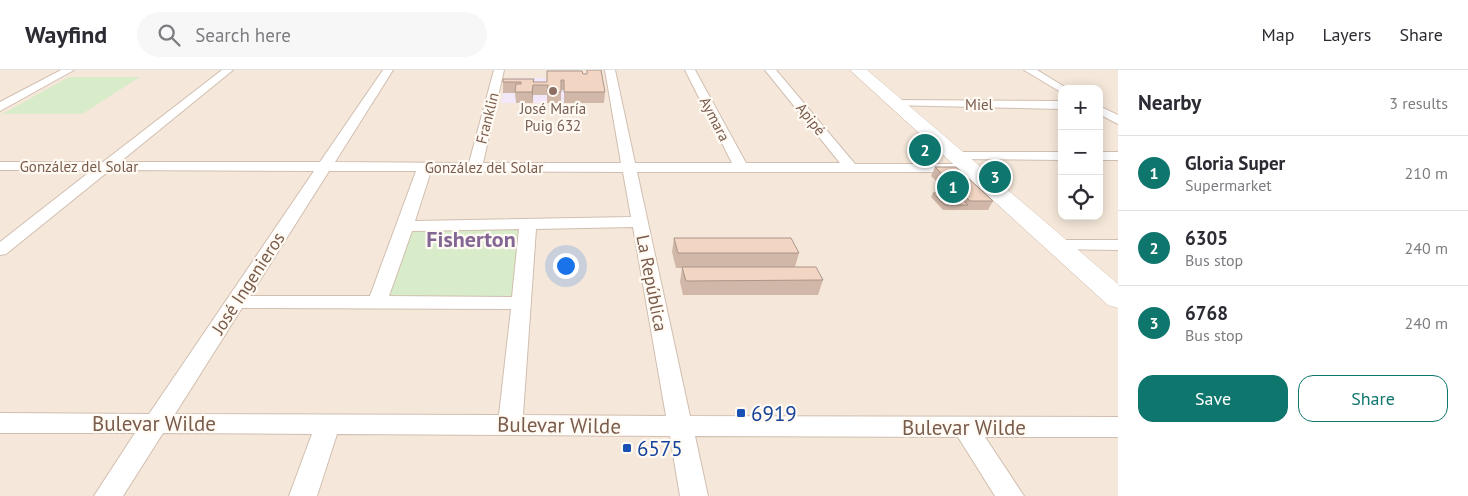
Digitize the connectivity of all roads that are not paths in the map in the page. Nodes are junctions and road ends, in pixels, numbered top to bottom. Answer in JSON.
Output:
{"nodes":[{"id":1,"x":69,"y":70,"type":"edge"},
{"id":2,"x":228,"y":70,"type":"edge"},
{"id":3,"x":388,"y":70,"type":"edge"},
{"id":4,"x":499,"y":70,"type":"edge"},
{"id":5,"x":610,"y":70,"type":"edge"},
{"id":6,"x":690,"y":70,"type":"edge"},
{"id":7,"x":770,"y":70,"type":"edge"},
{"id":8,"x":858,"y":70,"type":"edge"},
{"id":9,"x":1029,"y":70,"type":"edge"},
{"id":10,"x":1058,"y":86,"type":"edge"},
{"id":11,"x":896,"y":103,"type":"junction"},
{"id":12,"x":1058,"y":104,"type":"edge"},
{"id":13,"x":0,"y":107,"type":"edge"},
{"id":14,"x":1103,"y":111,"type":"edge"},
{"id":15,"x":1118,"y":120,"type":"edge"},
{"id":16,"x":1058,"y":156,"type":"edge"},
{"id":17,"x":1103,"y":156,"type":"edge"},
{"id":18,"x":1118,"y":156,"type":"edge"},
{"id":19,"x":962,"y":162,"type":"junction"},
{"id":20,"x":0,"y":166,"type":"edge"},
{"id":21,"x":106,"y":166,"type":"junction"},
{"id":22,"x":325,"y":166,"type":"junction"},
{"id":23,"x":425,"y":167,"type":"junction"},
{"id":24,"x":475,"y":167,"type":"junction"},
{"id":25,"x":629,"y":167,"type":"junction"},
{"id":26,"x":740,"y":167,"type":"junction"},
{"id":27,"x":851,"y":168,"type":"junction"},
{"id":28,"x":640,"y":222,"type":"junction"},
{"id":29,"x":528,"y":225,"type":"junction"},
{"id":30,"x":404,"y":226,"type":"junction"},
{"id":31,"x":1057,"y":245,"type":"junction"},
{"id":32,"x":1118,"y":245,"type":"edge"},
{"id":33,"x":0,"y":250,"type":"edge"},
{"id":34,"x":1118,"y":299,"type":"edge"},
{"id":35,"x":235,"y":302,"type":"junction"},
{"id":36,"x":521,"y":302,"type":"junction"},
{"id":37,"x":376,"y":303,"type":"junction"},
{"id":38,"x":0,"y":423,"type":"edge"},
{"id":39,"x":328,"y":423,"type":"junction"},
{"id":40,"x":156,"y":424,"type":"junction"},
{"id":41,"x":510,"y":425,"type":"junction"},
{"id":42,"x":1118,"y":426,"type":"edge"},
{"id":43,"x":681,"y":427,"type":"junction"},
{"id":44,"x":965,"y":427,"type":"junction"},
{"id":45,"x":108,"y":496,"type":"edge"},
{"id":46,"x":303,"y":496,"type":"edge"},
{"id":47,"x":694,"y":496,"type":"edge"},
{"id":48,"x":1010,"y":496,"type":"edge"}],
"edges":[{"from":1,"to":13,"type":"street"},
{"from":2,"to":21,"type":"street"},
{"from":3,"to":22,"type":"street","name":"José Ingenieros"},
{"from":4,"to":24,"type":"street","name":"Franklin"},
{"from":5,"to":25,"type":"street","name":"La República"},
{"from":6,"to":26,"type":"street","name":"Aymara"},
{"from":7,"to":27,"type":"street","name":"Apipé"},
{"from":8,"to":11,"type":"main road"},
{"from":9,"to":10,"type":"street"},
{"from":11,"to":12,"type":"street","name":"Miel"},
{"from":11,"to":19,"type":"main road"},
{"from":14,"to":15,"type":"street"},
{"from":16,"to":19,"type":"street","name":"González del Solar"},
{"from":17,"to":18,"type":"street"},
{"from":19,"to":27,"type":"street","name":"González del Solar"},
{"from":19,"to":31,"type":"main road"},
{"from":20,"to":21,"type":"street","name":"González del Solar"},
{"from":21,"to":22,"type":"street","name":"González del Solar"},
{"from":21,"to":33,"type":"street"},
{"from":22,"to":23,"type":"street","name":"González del Solar"},
{"from":22,"to":35,"type":"street","name":"José Ingenieros"},
{"from":23,"to":24,"type":"street","name":"González del Solar"},
{"from":23,"to":30,"type":"street"},
{"from":24,"to":25,"type":"street","name":"González del Solar"},
{"from":25,"to":26,"type":"street","name":"González del Solar"},
{"from":25,"to":28,"type":"street","name":"La República"},
{"from":26,"to":27,"type":"street","name":"González del Solar"},
{"from":28,"to":29,"type":"street"},
{"from":28,"to":43,"type":"street","name":"La República"},
{"from":29,"to":30,"type":"street"},
{"from":29,"to":36,"type":"street"},
{"from":30,"to":37,"type":"street"},
{"from":31,"to":32,"type":"street"},
{"from":31,"to":34,"type":"main road"},
{"from":35,"to":37,"type":"street"},
{"from":35,"to":40,"type":"street","name":"José Ingenieros"},
{"from":36,"to":37,"type":"street"},
{"from":36,"to":41,"type":"street"},
{"from":38,"to":40,"type":"street","name":"Bulevar Wilde"},
{"from":39,"to":40,"type":"street","name":"Bulevar Wilde"},
{"from":39,"to":41,"type":"street","name":"Bulevar Wilde"},
{"from":39,"to":46,"type":"street"},
{"from":40,"to":45,"type":"street","name":"José Ingenieros"},
{"from":41,"to":43,"type":"street","name":"Bulevar Wilde"},
{"from":42,"to":44,"type":"street","name":"Bulevar Wilde"},
{"from":43,"to":44,"type":"street","name":"Bulevar Wilde"},
{"from":43,"to":47,"type":"street","name":"La República"},
{"from":44,"to":48,"type":"street"}]}
